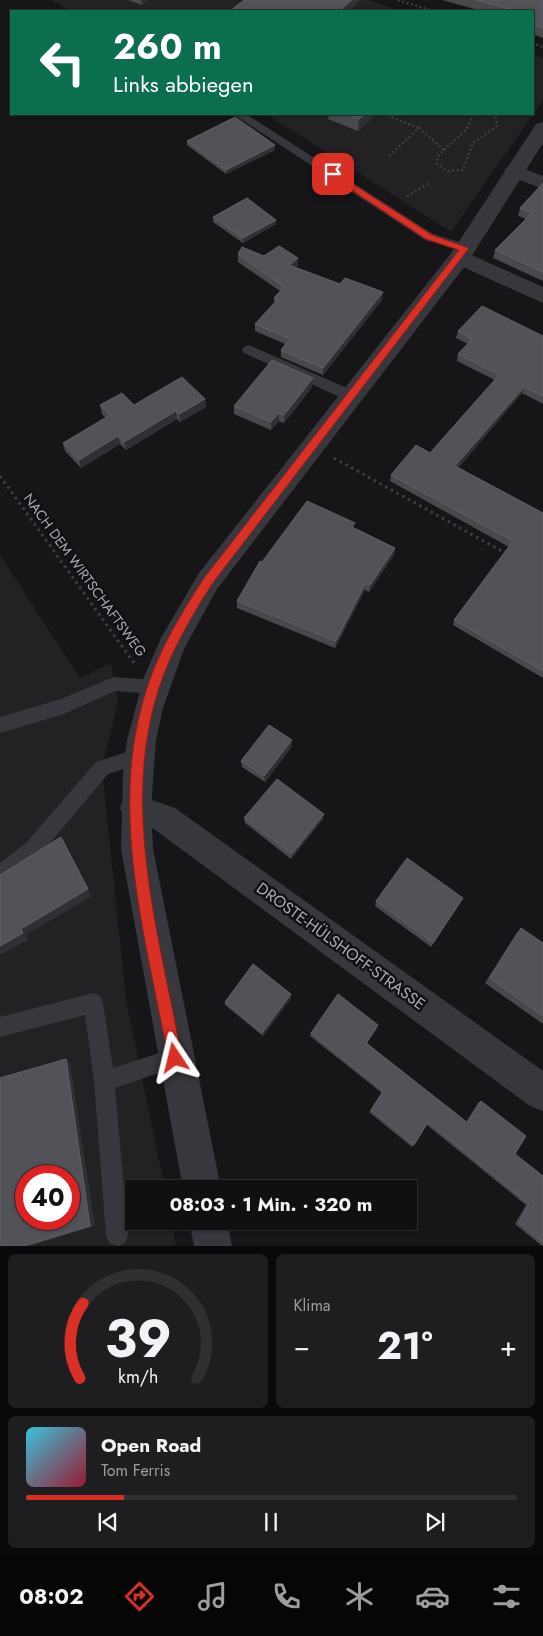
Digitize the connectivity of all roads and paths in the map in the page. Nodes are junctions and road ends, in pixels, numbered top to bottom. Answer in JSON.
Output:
{"nodes":[{"id":1,"x":398,"y":0,"type":"edge"},
{"id":2,"x":430,"y":10,"type":"edge"},
{"id":3,"x":241,"y":115,"type":"edge"},
{"id":4,"x":386,"y":115,"type":"edge"},
{"id":5,"x":474,"y":115,"type":"edge"},
{"id":6,"x":495,"y":115,"type":"edge"},
{"id":7,"x":419,"y":128,"type":"junction"},
{"id":8,"x":543,"y":128,"type":"edge"},
{"id":9,"x":444,"y":150,"type":"junction"},
{"id":10,"x":389,"y":156,"type":"dead end"},
{"id":11,"x":514,"y":171,"type":"junction"},
{"id":12,"x":429,"y":183,"type":"dead end"},
{"id":13,"x":543,"y":183,"type":"edge"},
{"id":14,"x":407,"y":196,"type":"dead end"},
{"id":15,"x":462,"y":253,"type":"junction"},
{"id":16,"x":543,"y":296,"type":"edge"},
{"id":17,"x":248,"y":350,"type":"dead end"},
{"id":18,"x":351,"y":396,"type":"junction"},
{"id":19,"x":312,"y":446,"type":"junction"},
{"id":20,"x":0,"y":476,"type":"edge"},
{"id":21,"x":509,"y":555,"type":"edge"},
{"id":22,"x":153,"y":687,"type":"junction"},
{"id":23,"x":0,"y":725,"type":"edge"},
{"id":24,"x":139,"y":756,"type":"junction"},
{"id":25,"x":135,"y":808,"type":"junction"},
{"id":26,"x":0,"y":874,"type":"edge"},
{"id":27,"x":0,"y":1027,"type":"edge"},
{"id":28,"x":175,"y":1058,"type":"junction"},
{"id":29,"x":104,"y":1081,"type":"junction"},
{"id":30,"x":543,"y":1093,"type":"edge"},
{"id":31,"x":200,"y":1180,"type":"edge"},
{"id":32,"x":210,"y":1230,"type":"edge"},
{"id":33,"x":117,"y":1235,"type":"dead end"},
{"id":34,"x":213,"y":1246,"type":"edge"}],
"edges":[{"from":1,"to":2,"type":"path"},
{"from":3,"to":15,"type":"lane"},
{"from":4,"to":7,"type":"path"},
{"from":5,"to":9,"type":"path"},
{"from":6,"to":9,"type":"path"},
{"from":7,"to":9,"type":"path"},
{"from":7,"to":10,"type":"path"},
{"from":8,"to":11,"type":"street"},
{"from":11,"to":13,"type":"street"},
{"from":11,"to":15,"type":"street"},
{"from":12,"to":14,"type":"path"},
{"from":15,"to":16,"type":"street"},
{"from":15,"to":18,"type":"street"},
{"from":17,"to":18,"type":"lane"},
{"from":18,"to":19,"type":"street"},
{"from":19,"to":21,"type":"path"},
{"from":19,"to":22,"type":"street"},
{"from":20,"to":22,"type":"path","name":"NACH DEM WIRTSCHAFTSWEG"},
{"from":22,"to":23,"type":"lane"},
{"from":22,"to":24,"type":"street"},
{"from":24,"to":25,"type":"street"},
{"from":24,"to":26,"type":"lane"},
{"from":25,"to":28,"type":"street"},
{"from":25,"to":30,"type":"street","name":"DROSTE-HÜLSHOFF-STRASSE"},
{"from":27,"to":29,"type":"lane"},
{"from":28,"to":29,"type":"lane"},
{"from":28,"to":31,"type":"street"},
{"from":29,"to":33,"type":"lane"},
{"from":32,"to":34,"type":"street"}]}
